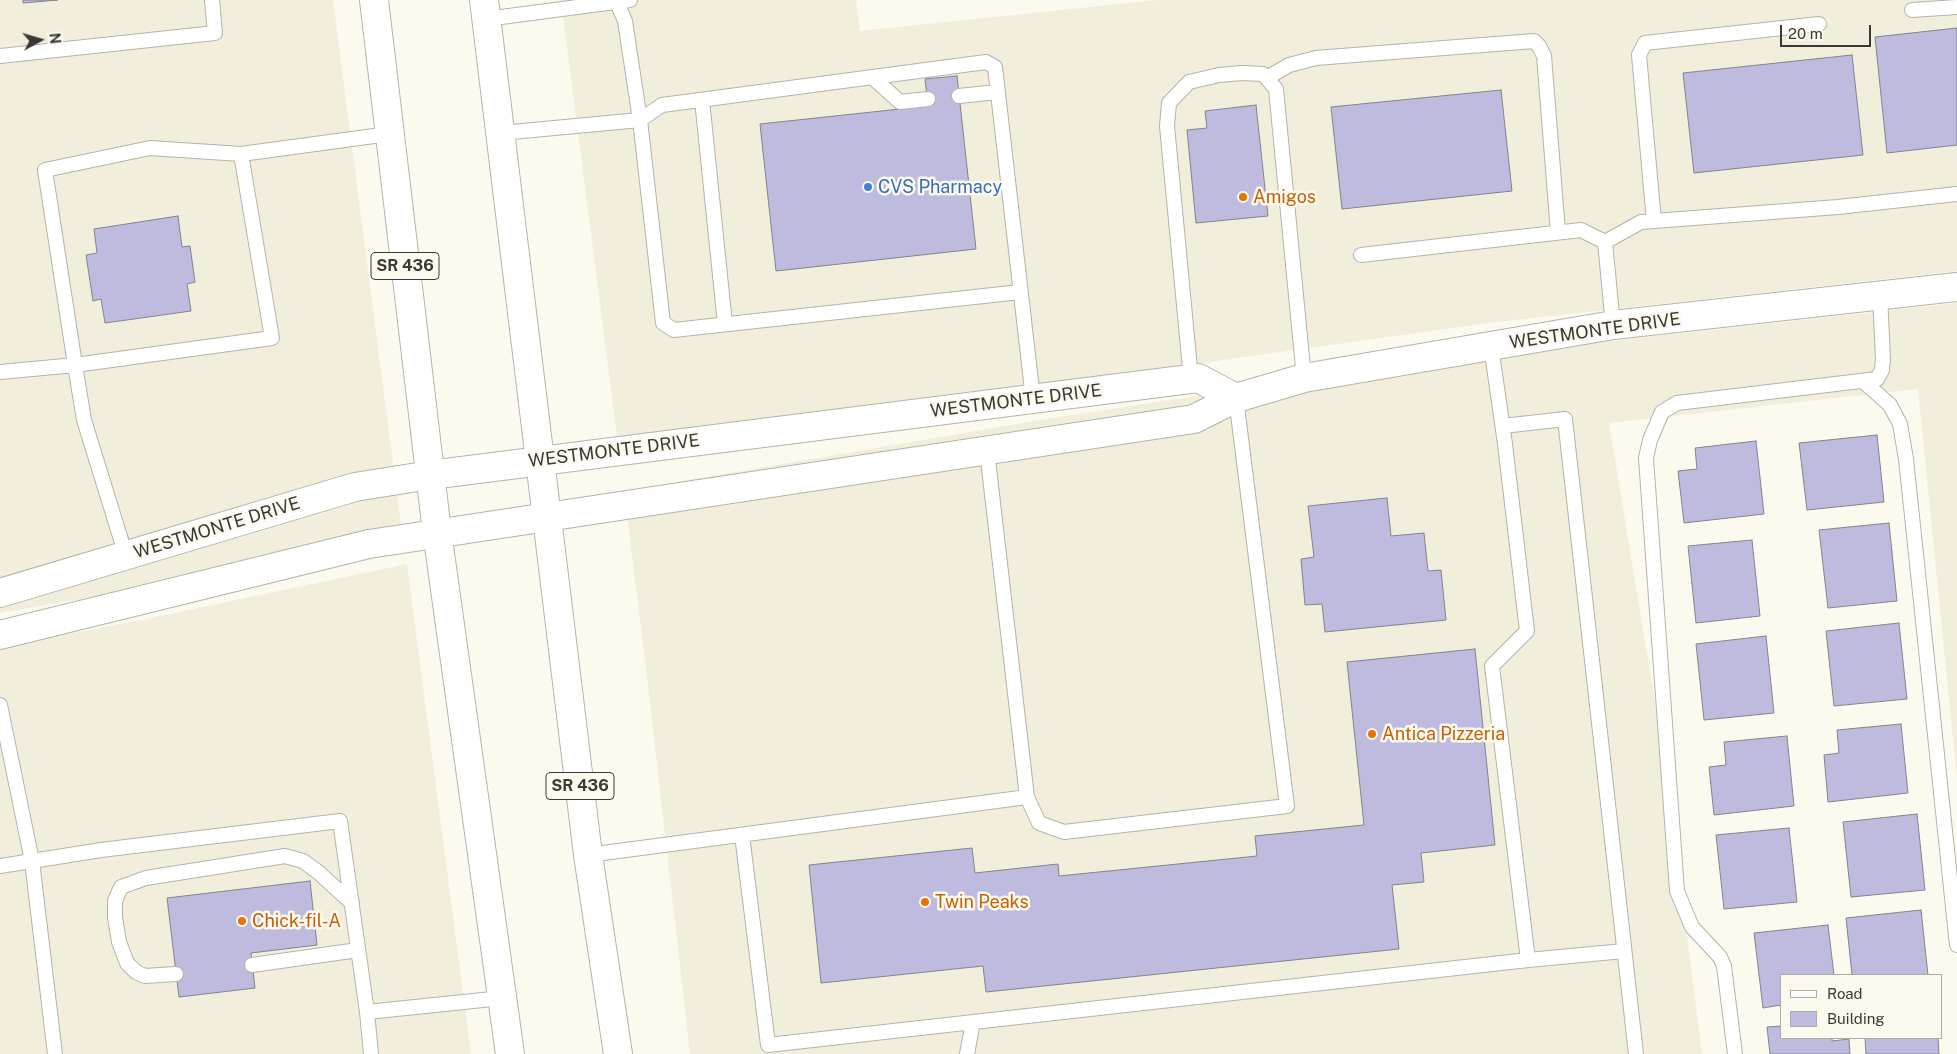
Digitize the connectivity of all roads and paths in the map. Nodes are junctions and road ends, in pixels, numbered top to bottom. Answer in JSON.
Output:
{"nodes":[{"id":1,"x":212,"y":0,"type":"edge"},
{"id":2,"x":374,"y":0,"type":"edge"},
{"id":3,"x":621,"y":1,"type":"edge"},
{"id":4,"x":1957,"y":7,"type":"edge"},
{"id":5,"x":485,"y":10,"type":"edge"},
{"id":6,"x":1912,"y":10,"type":"dead end"},
{"id":7,"x":1819,"y":24,"type":"dead end"},
{"id":8,"x":0,"y":56,"type":"edge"},
{"id":9,"x":872,"y":77,"type":"junction"},
{"id":10,"x":1267,"y":78,"type":"junction"},
{"id":11,"x":997,"y":92,"type":"junction"},
{"id":12,"x":960,"y":96,"type":"dead end"},
{"id":13,"x":928,"y":99,"type":"dead end"},
{"id":14,"x":702,"y":100,"type":"junction"},
{"id":15,"x":640,"y":120,"type":"junction"},
{"id":16,"x":500,"y":133,"type":"junction"},
{"id":17,"x":389,"y":134,"type":"junction"},
{"id":18,"x":241,"y":154,"type":"junction"},
{"id":19,"x":1957,"y":194,"type":"edge"},
{"id":20,"x":1654,"y":221,"type":"junction"},
{"id":21,"x":1558,"y":232,"type":"junction"},
{"id":22,"x":1606,"y":242,"type":"junction"},
{"id":23,"x":1361,"y":255,"type":"dead end"},
{"id":24,"x":1957,"y":287,"type":"edge"},
{"id":25,"x":1020,"y":292,"type":"junction"},
{"id":26,"x":1880,"y":295,"type":"junction"},
{"id":27,"x":725,"y":324,"type":"junction"},
{"id":28,"x":1613,"y":326,"type":"junction"},
{"id":29,"x":1491,"y":346,"type":"junction"},
{"id":30,"x":75,"y":365,"type":"junction"},
{"id":31,"x":0,"y":372,"type":"edge"},
{"id":32,"x":1304,"y":378,"type":"junction"},
{"id":33,"x":1191,"y":379,"type":"junction"},
{"id":34,"x":1863,"y":381,"type":"junction"},
{"id":35,"x":1236,"y":398,"type":"junction"},
{"id":36,"x":1033,"y":399,"type":"junction"},
{"id":37,"x":1502,"y":426,"type":"junction"},
{"id":38,"x":987,"y":451,"type":"junction"},
{"id":39,"x":540,"y":461,"type":"junction"},
{"id":40,"x":430,"y":475,"type":"junction"},
{"id":41,"x":546,"y":517,"type":"junction"},
{"id":42,"x":437,"y":532,"type":"junction"},
{"id":43,"x":126,"y":556,"type":"junction"},
{"id":44,"x":0,"y":593,"type":"edge"},
{"id":45,"x":0,"y":635,"type":"edge"},
{"id":46,"x":0,"y":705,"type":"edge"},
{"id":47,"x":1026,"y":797,"type":"junction"},
{"id":48,"x":742,"y":835,"type":"junction"},
{"id":49,"x":588,"y":855,"type":"junction"},
{"id":50,"x":32,"y":861,"type":"junction"},
{"id":51,"x":0,"y":866,"type":"edge"},
{"id":52,"x":352,"y":903,"type":"junction"},
{"id":53,"x":1957,"y":945,"type":"edge"},
{"id":54,"x":358,"y":950,"type":"junction"},
{"id":55,"x":1624,"y":951,"type":"junction"},
{"id":56,"x":1528,"y":960,"type":"junction"},
{"id":57,"x":252,"y":965,"type":"dead end"},
{"id":58,"x":176,"y":974,"type":"dead end"},
{"id":59,"x":502,"y":998,"type":"junction"},
{"id":60,"x":367,"y":1012,"type":"junction"},
{"id":61,"x":973,"y":1022,"type":"junction"},
{"id":62,"x":56,"y":1054,"type":"edge"},
{"id":63,"x":371,"y":1054,"type":"edge"},
{"id":64,"x":510,"y":1054,"type":"edge"},
{"id":65,"x":618,"y":1054,"type":"edge"},
{"id":66,"x":967,"y":1054,"type":"edge"},
{"id":67,"x":1636,"y":1054,"type":"edge"},
{"id":68,"x":1735,"y":1054,"type":"edge"}],
"edges":[{"from":1,"to":8,"type":"lane"},
{"from":2,"to":17,"type":"street","number":"SR 436"},
{"from":3,"to":5,"type":"lane"},
{"from":3,"to":15,"type":"lane"},
{"from":4,"to":6,"type":"lane"},
{"from":5,"to":16,"type":"street","number":"SR 436"},
{"from":7,"to":20,"type":"lane"},
{"from":9,"to":11,"type":"lane"},
{"from":9,"to":13,"type":"lane"},
{"from":9,"to":14,"type":"lane"},
{"from":10,"to":21,"type":"lane"},
{"from":10,"to":32,"type":"lane"},
{"from":10,"to":33,"type":"lane"},
{"from":11,"to":12,"type":"lane"},
{"from":11,"to":25,"type":"lane"},
{"from":14,"to":15,"type":"lane"},
{"from":14,"to":27,"type":"lane"},
{"from":15,"to":16,"type":"lane"},
{"from":15,"to":27,"type":"lane"},
{"from":16,"to":39,"type":"street","number":"SR 436"},
{"from":17,"to":18,"type":"lane"},
{"from":17,"to":40,"type":"street","number":"SR 436"},
{"from":18,"to":30,"type":"lane"},
{"from":18,"to":30,"type":"lane"},
{"from":19,"to":20,"type":"lane"},
{"from":20,"to":22,"type":"lane"},
{"from":21,"to":22,"type":"lane"},
{"from":21,"to":23,"type":"lane"},
{"from":22,"to":28,"type":"lane"},
{"from":24,"to":26,"type":"street","name":"WESTMONTE DRIVE"},
{"from":25,"to":27,"type":"lane"},
{"from":25,"to":36,"type":"lane"},
{"from":26,"to":28,"type":"street","name":"WESTMONTE DRIVE"},
{"from":26,"to":34,"type":"lane"},
{"from":28,"to":29,"type":"street","name":"WESTMONTE DRIVE"},
{"from":29,"to":32,"type":"street","name":"WESTMONTE DRIVE"},
{"from":29,"to":37,"type":"lane"},
{"from":30,"to":31,"type":"lane"},
{"from":30,"to":43,"type":"lane"},
{"from":32,"to":35,"type":"street","name":"WESTMONTE DRIVE"},
{"from":33,"to":35,"type":"street","name":"WESTMONTE DRIVE"},
{"from":33,"to":36,"type":"street","name":"WESTMONTE DRIVE"},
{"from":34,"to":53,"type":"lane"},
{"from":34,"to":68,"type":"lane"},
{"from":35,"to":38,"type":"street","name":"WESTMONTE DRIVE"},
{"from":35,"to":47,"type":"lane"},
{"from":36,"to":39,"type":"street","name":"WESTMONTE DRIVE"},
{"from":37,"to":55,"type":"lane"},
{"from":37,"to":56,"type":"lane"},
{"from":38,"to":41,"type":"street","name":"WESTMONTE DRIVE"},
{"from":38,"to":47,"type":"lane"},
{"from":39,"to":40,"type":"street","name":"WESTMONTE DRIVE"},
{"from":39,"to":41,"type":"street","number":"SR 436"},
{"from":40,"to":42,"type":"street","number":"SR 436"},
{"from":40,"to":43,"type":"street","name":"WESTMONTE DRIVE"},
{"from":41,"to":42,"type":"street","name":"WESTMONTE DRIVE"},
{"from":41,"to":49,"type":"street","number":"SR 436"},
{"from":42,"to":45,"type":"street","name":"WESTMONTE DRIVE"},
{"from":42,"to":59,"type":"street","number":"SR 436"},
{"from":43,"to":44,"type":"street","name":"WESTMONTE DRIVE"},
{"from":46,"to":50,"type":"lane"},
{"from":47,"to":48,"type":"lane"},
{"from":48,"to":49,"type":"lane"},
{"from":48,"to":61,"type":"lane"},
{"from":49,"to":65,"type":"street","number":"SR 436"},
{"from":50,"to":51,"type":"lane"},
{"from":50,"to":52,"type":"lane"},
{"from":50,"to":62,"type":"lane"},
{"from":52,"to":54,"type":"lane"},
{"from":52,"to":58,"type":"lane"},
{"from":54,"to":57,"type":"lane"},
{"from":54,"to":60,"type":"lane"},
{"from":55,"to":56,"type":"lane"},
{"from":55,"to":67,"type":"lane"},
{"from":56,"to":61,"type":"lane"},
{"from":59,"to":60,"type":"lane"},
{"from":59,"to":64,"type":"street","number":"SR 436"},
{"from":60,"to":63,"type":"lane"},
{"from":61,"to":66,"type":"lane"}]}
